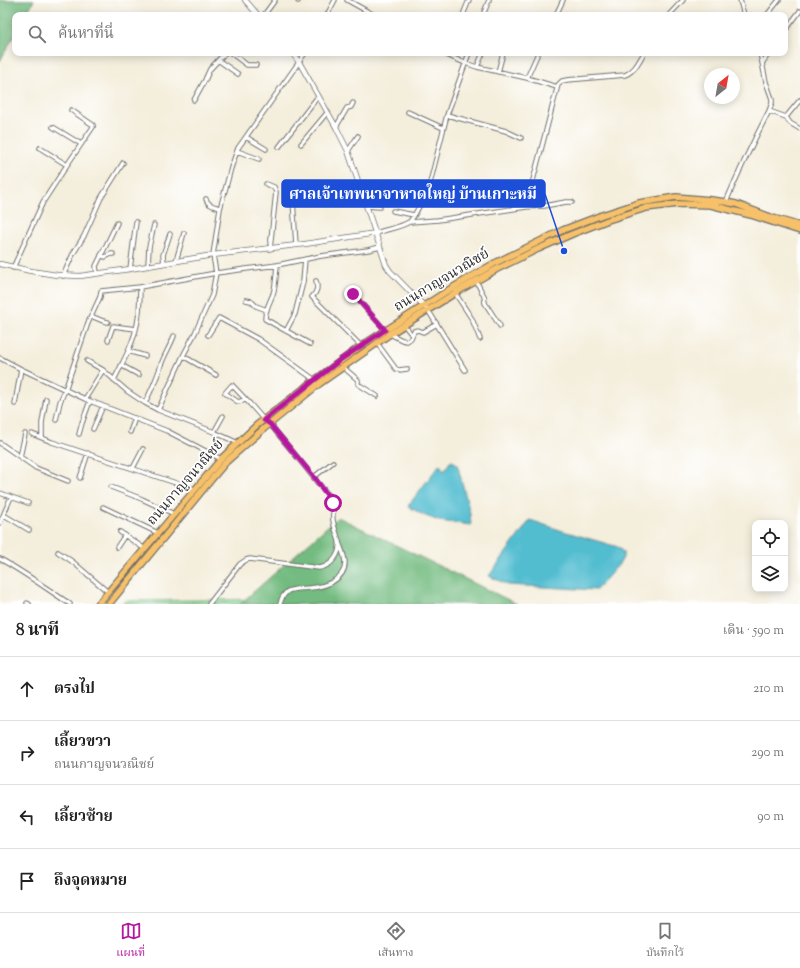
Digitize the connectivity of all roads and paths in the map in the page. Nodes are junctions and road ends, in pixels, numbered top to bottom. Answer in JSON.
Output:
{"nodes":[{"id":1,"x":245,"y":0,"type":"edge"},
{"id":2,"x":275,"y":0,"type":"edge"},
{"id":3,"x":335,"y":0,"type":"edge"},
{"id":4,"x":347,"y":0,"type":"edge"},
{"id":5,"x":469,"y":0,"type":"edge"},
{"id":6,"x":489,"y":0,"type":"edge"},
{"id":7,"x":563,"y":0,"type":"edge"},
{"id":8,"x":683,"y":0,"type":"edge"},
{"id":9,"x":740,"y":0,"type":"edge"},
{"id":10,"x":779,"y":0,"type":"edge"},
{"id":11,"x":800,"y":11,"type":"edge"},
{"id":12,"x":255,"y":12,"type":"edge"},
{"id":13,"x":266,"y":12,"type":"edge"},
{"id":14,"x":329,"y":12,"type":"edge"},
{"id":15,"x":369,"y":12,"type":"edge"},
{"id":16,"x":464,"y":12,"type":"edge"},
{"id":17,"x":484,"y":12,"type":"edge"},
{"id":18,"x":557,"y":12,"type":"edge"},
{"id":19,"x":672,"y":12,"type":"edge"},
{"id":20,"x":743,"y":12,"type":"edge"},
{"id":21,"x":769,"y":12,"type":"edge"},
{"id":22,"x":788,"y":27,"type":"edge"},
{"id":23,"x":222,"y":56,"type":"edge"},
{"id":24,"x":235,"y":56,"type":"edge"},
{"id":25,"x":295,"y":56,"type":"edge"},
{"id":26,"x":303,"y":56,"type":"edge"},
{"id":27,"x":450,"y":56,"type":"edge"},
{"id":28,"x":467,"y":56,"type":"edge"},
{"id":29,"x":482,"y":56,"type":"edge"},
{"id":30,"x":502,"y":56,"type":"edge"},
{"id":31,"x":537,"y":56,"type":"edge"},
{"id":32,"x":642,"y":56,"type":"edge"},
{"id":33,"x":761,"y":56,"type":"edge"},
{"id":34,"x":767,"y":56,"type":"edge"},
{"id":35,"x":218,"y":60,"type":"junction"},
{"id":36,"x":300,"y":62,"type":"junction"},
{"id":37,"x":763,"y":62,"type":"junction"},
{"id":38,"x":465,"y":63,"type":"junction"},
{"id":39,"x":256,"y":65,"type":"dead end"},
{"id":40,"x":478,"y":67,"type":"junction"},
{"id":41,"x":498,"y":72,"type":"junction"},
{"id":42,"x":238,"y":74,"type":"dead end"},
{"id":43,"x":527,"y":78,"type":"junction"},
{"id":44,"x":557,"y":86,"type":"junction"},
{"id":45,"x":319,"y":98,"type":"junction"},
{"id":46,"x":194,"y":100,"type":"dead end"},
{"id":47,"x":800,"y":100,"type":"edge"},
{"id":48,"x":353,"y":103,"type":"dead end"},
{"id":49,"x":71,"y":110,"type":"dead end"},
{"id":50,"x":769,"y":111,"type":"junction"},
{"id":51,"x":408,"y":112,"type":"dead end"},
{"id":52,"x":328,"y":113,"type":"junction"},
{"id":53,"x":447,"y":115,"type":"junction"},
{"id":54,"x":786,"y":117,"type":"junction"},
{"id":55,"x":54,"y":127,"type":"dead end"},
{"id":56,"x":336,"y":127,"type":"junction"},
{"id":57,"x":443,"y":128,"type":"junction"},
{"id":58,"x":800,"y":129,"type":"edge"},
{"id":59,"x":358,"y":136,"type":"dead end"},
{"id":60,"x":246,"y":137,"type":"junction"},
{"id":61,"x":522,"y":138,"type":"dead end"},
{"id":62,"x":81,"y":144,"type":"junction"},
{"id":63,"x":301,"y":144,"type":"dead end"},
{"id":64,"x":279,"y":147,"type":"dead end"},
{"id":65,"x":40,"y":148,"type":"dead end"},
{"id":66,"x":266,"y":149,"type":"dead end"},
{"id":67,"x":237,"y":151,"type":"junction"},
{"id":68,"x":348,"y":151,"type":"junction"},
{"id":69,"x":259,"y":159,"type":"dead end"},
{"id":70,"x":123,"y":163,"type":"dead end"},
{"id":71,"x":67,"y":165,"type":"junction"},
{"id":72,"x":266,"y":184,"type":"dead end"},
{"id":73,"x":206,"y":199,"type":"dead end"},
{"id":74,"x":293,"y":200,"type":"dead end"},
{"id":75,"x":572,"y":202,"type":"dead end"},
{"id":76,"x":726,"y":202,"type":"junction"},
{"id":77,"x":367,"y":206,"type":"junction"},
{"id":78,"x":380,"y":207,"type":"dead end"},
{"id":79,"x":526,"y":207,"type":"junction"},
{"id":80,"x":220,"y":208,"type":"junction"},
{"id":81,"x":393,"y":211,"type":"dead end"},
{"id":82,"x":414,"y":215,"type":"junction"},
{"id":83,"x":136,"y":222,"type":"dead end"},
{"id":84,"x":410,"y":222,"type":"junction"},
{"id":85,"x":117,"y":223,"type":"dead end"},
{"id":86,"x":154,"y":225,"type":"dead end"},
{"id":87,"x":800,"y":226,"type":"edge"},
{"id":88,"x":800,"y":231,"type":"edge"},
{"id":89,"x":376,"y":233,"type":"junction"},
{"id":90,"x":170,"y":234,"type":"dead end"},
{"id":91,"x":184,"y":234,"type":"dead end"},
{"id":92,"x":296,"y":245,"type":"junction"},
{"id":93,"x":380,"y":247,"type":"junction"},
{"id":94,"x":270,"y":249,"type":"junction"},
{"id":95,"x":113,"y":254,"type":"dead end"},
{"id":96,"x":101,"y":255,"type":"junction"},
{"id":97,"x":213,"y":255,"type":"junction"},
{"id":98,"x":305,"y":259,"type":"junction"},
{"id":99,"x":176,"y":261,"type":"junction"},
{"id":100,"x":164,"y":263,"type":"junction"},
{"id":101,"x":0,"y":264,"type":"edge"},
{"id":102,"x":277,"y":265,"type":"junction"},
{"id":103,"x":148,"y":266,"type":"junction"},
{"id":104,"x":13,"y":268,"type":"junction"},
{"id":105,"x":130,"y":269,"type":"junction"},
{"id":106,"x":97,"y":273,"type":"junction"},
{"id":107,"x":216,"y":273,"type":"junction"},
{"id":108,"x":63,"y":276,"type":"junction"},
{"id":109,"x":476,"y":281,"type":"junction"},
{"id":110,"x":316,"y":282,"type":"dead end"},
{"id":111,"x":140,"y":287,"type":"junction"},
{"id":112,"x":455,"y":293,"type":"junction"},
{"id":113,"x":353,"y":294,"type":"dead end"},
{"id":114,"x":246,"y":300,"type":"dead end"},
{"id":115,"x":426,"y":308,"type":"junction"},
{"id":116,"x":267,"y":310,"type":"junction"},
{"id":117,"x":90,"y":316,"type":"junction"},
{"id":118,"x":108,"y":322,"type":"dead end"},
{"id":119,"x":436,"y":324,"type":"junction"},
{"id":120,"x":404,"y":325,"type":"junction"},
{"id":121,"x":500,"y":326,"type":"dead end"},
{"id":122,"x":136,"y":329,"type":"junction"},
{"id":123,"x":385,"y":330,"type":"junction"},
{"id":124,"x":286,"y":331,"type":"junction"},
{"id":125,"x":390,"y":334,"type":"junction"},
{"id":126,"x":412,"y":334,"type":"junction"},
{"id":127,"x":208,"y":335,"type":"dead end"},
{"id":128,"x":174,"y":336,"type":"dead end"},
{"id":129,"x":480,"y":339,"type":"dead end"},
{"id":130,"x":108,"y":340,"type":"dead end"},
{"id":131,"x":377,"y":343,"type":"junction"},
{"id":132,"x":310,"y":344,"type":"dead end"},
{"id":133,"x":361,"y":346,"type":"junction"},
{"id":134,"x":128,"y":351,"type":"junction"},
{"id":135,"x":145,"y":356,"type":"dead end"},
{"id":136,"x":182,"y":356,"type":"junction"},
{"id":137,"x":0,"y":358,"type":"edge"},
{"id":138,"x":87,"y":361,"type":"dead end"},
{"id":139,"x":121,"y":365,"type":"junction"},
{"id":140,"x":343,"y":367,"type":"junction"},
{"id":141,"x":21,"y":369,"type":"junction"},
{"id":142,"x":407,"y":369,"type":"dead end"},
{"id":143,"x":103,"y":370,"type":"junction"},
{"id":144,"x":465,"y":370,"type":"dead end"},
{"id":145,"x":140,"y":375,"type":"dead end"},
{"id":146,"x":216,"y":375,"type":"dead end"},
{"id":147,"x":114,"y":380,"type":"junction"},
{"id":148,"x":317,"y":382,"type":"junction"},
{"id":149,"x":65,"y":390,"type":"junction"},
{"id":150,"x":377,"y":396,"type":"dead end"},
{"id":151,"x":46,"y":399,"type":"dead end"},
{"id":152,"x":85,"y":399,"type":"junction"},
{"id":153,"x":245,"y":400,"type":"junction"},
{"id":154,"x":90,"y":401,"type":"junction"},
{"id":155,"x":146,"y":403,"type":"junction"},
{"id":156,"x":15,"y":404,"type":"dead end"},
{"id":157,"x":103,"y":406,"type":"junction"},
{"id":158,"x":158,"y":410,"type":"junction"},
{"id":159,"x":223,"y":416,"type":"dead end"},
{"id":160,"x":135,"y":418,"type":"junction"},
{"id":161,"x":56,"y":420,"type":"dead end"},
{"id":162,"x":264,"y":420,"type":"junction"},
{"id":163,"x":270,"y":424,"type":"junction"},
{"id":164,"x":93,"y":428,"type":"dead end"},
{"id":165,"x":130,"y":432,"type":"dead end"},
{"id":166,"x":214,"y":432,"type":"junction"},
{"id":167,"x":25,"y":434,"type":"dead end"},
{"id":168,"x":32,"y":434,"type":"dead end"},
{"id":169,"x":79,"y":434,"type":"dead end"},
{"id":170,"x":42,"y":438,"type":"junction"},
{"id":171,"x":238,"y":442,"type":"junction"},
{"id":172,"x":0,"y":443,"type":"edge"},
{"id":173,"x":143,"y":449,"type":"dead end"},
{"id":174,"x":88,"y":453,"type":"junction"},
{"id":175,"x":20,"y":457,"type":"junction"},
{"id":176,"x":221,"y":459,"type":"junction"},
{"id":177,"x":333,"y":462,"type":"dead end"},
{"id":178,"x":132,"y":468,"type":"junction"},
{"id":179,"x":314,"y":477,"type":"junction"},
{"id":180,"x":80,"y":478,"type":"dead end"},
{"id":181,"x":68,"y":481,"type":"dead end"},
{"id":182,"x":111,"y":487,"type":"dead end"},
{"id":183,"x":194,"y":489,"type":"junction"},
{"id":184,"x":0,"y":493,"type":"edge"},
{"id":185,"x":11,"y":497,"type":"junction"},
{"id":186,"x":28,"y":503,"type":"dead end"},
{"id":187,"x":103,"y":507,"type":"dead end"},
{"id":188,"x":174,"y":514,"type":"junction"},
{"id":189,"x":4,"y":515,"type":"junction"},
{"id":190,"x":0,"y":523,"type":"edge"},
{"id":191,"x":29,"y":530,"type":"dead end"},
{"id":192,"x":120,"y":532,"type":"dead end"},
{"id":193,"x":158,"y":533,"type":"junction"},
{"id":194,"x":125,"y":535,"type":"junction"},
{"id":195,"x":339,"y":542,"type":"junction"},
{"id":196,"x":117,"y":547,"type":"dead end"},
{"id":197,"x":145,"y":549,"type":"junction"},
{"id":198,"x":58,"y":552,"type":"dead end"},
{"id":199,"x":0,"y":558,"type":"edge"},
{"id":200,"x":108,"y":592,"type":"junction"},
{"id":201,"x":70,"y":604,"type":"edge"},
{"id":202,"x":98,"y":604,"type":"edge"},
{"id":203,"x":109,"y":604,"type":"edge"},
{"id":204,"x":209,"y":604,"type":"edge"},
{"id":205,"x":280,"y":604,"type":"edge"}],
"edges":[{"from":1,"to":12,"type":"street"},
{"from":2,"to":13,"type":"street"},
{"from":3,"to":14,"type":"street"},
{"from":4,"to":15,"type":"street"},
{"from":5,"to":16,"type":"street"},
{"from":6,"to":17,"type":"street"},
{"from":7,"to":18,"type":"street"},
{"from":8,"to":19,"type":"street"},
{"from":9,"to":20,"type":"street"},
{"from":10,"to":21,"type":"street"},
{"from":11,"to":22,"type":"street"},
{"from":23,"to":35,"type":"street"},
{"from":24,"to":39,"type":"street"},
{"from":25,"to":36,"type":"street"},
{"from":26,"to":36,"type":"street"},
{"from":27,"to":38,"type":"street"},
{"from":28,"to":38,"type":"street"},
{"from":29,"to":40,"type":"street"},
{"from":30,"to":41,"type":"street"},
{"from":31,"to":43,"type":"street"},
{"from":32,"to":44,"type":"street"},
{"from":33,"to":37,"type":"street"},
{"from":34,"to":37,"type":"street"},
{"from":35,"to":42,"type":"street"},
{"from":35,"to":46,"type":"street"},
{"from":36,"to":45,"type":"street"},
{"from":36,"to":60,"type":"street"},
{"from":37,"to":50,"type":"street"},
{"from":38,"to":40,"type":"street"},
{"from":38,"to":53,"type":"street"},
{"from":40,"to":41,"type":"street"},
{"from":41,"to":43,"type":"street"},
{"from":43,"to":44,"type":"street"},
{"from":44,"to":79,"type":"street"},
{"from":45,"to":52,"type":"street"},
{"from":45,"to":64,"type":"street"},
{"from":47,"to":54,"type":"street"},
{"from":48,"to":56,"type":"street"},
{"from":49,"to":62,"type":"street"},
{"from":50,"to":54,"type":"street"},
{"from":50,"to":76,"type":"street"},
{"from":51,"to":57,"type":"street"},
{"from":52,"to":56,"type":"street"},
{"from":52,"to":63,"type":"street"},
{"from":53,"to":57,"type":"street"},
{"from":53,"to":61,"type":"street"},
{"from":54,"to":58,"type":"street"},
{"from":55,"to":62,"type":"street"},
{"from":56,"to":68,"type":"street"},
{"from":57,"to":82,"type":"street"},
{"from":59,"to":68,"type":"street"},
{"from":60,"to":66,"type":"street"},
{"from":60,"to":67,"type":"street"},
{"from":62,"to":71,"type":"street"},
{"from":65,"to":71,"type":"street"},
{"from":67,"to":69,"type":"street"},
{"from":67,"to":80,"type":"street"},
{"from":68,"to":77,"type":"street"},
{"from":70,"to":108,"type":"street"},
{"from":71,"to":104,"type":"street"},
{"from":72,"to":94,"type":"street"},
{"from":73,"to":80,"type":"street"},
{"from":74,"to":92,"type":"street"},
{"from":75,"to":79,"type":"street"},
{"from":76,"to":87,"type":"main road","name":"ถนนกาญจนวณิชย์"},
{"from":76,"to":115,"type":"main road","name":"ถนนกาญจนวณิชย์"},
{"from":77,"to":78,"type":"street"},
{"from":77,"to":89,"type":"street"},
{"from":79,"to":84,"type":"street"},
{"from":80,"to":97,"type":"street"},
{"from":81,"to":82,"type":"street"},
{"from":82,"to":84,"type":"street"},
{"from":83,"to":105,"type":"street"},
{"from":84,"to":89,"type":"street"},
{"from":85,"to":96,"type":"street"},
{"from":86,"to":103,"type":"street"},
{"from":88,"to":109,"type":"main road","name":"ถนนกาญจนวณิชย์"},
{"from":89,"to":92,"type":"street"},
{"from":89,"to":93,"type":"street"},
{"from":90,"to":100,"type":"street"},
{"from":91,"to":99,"type":"street"},
{"from":92,"to":94,"type":"street"},
{"from":93,"to":98,"type":"street"},
{"from":93,"to":115,"type":"street"},
{"from":94,"to":97,"type":"street"},
{"from":95,"to":96,"type":"street"},
{"from":96,"to":106,"type":"street"},
{"from":97,"to":99,"type":"street"},
{"from":97,"to":107,"type":"street"},
{"from":98,"to":102,"type":"street"},
{"from":98,"to":124,"type":"street"},
{"from":99,"to":100,"type":"street"},
{"from":100,"to":103,"type":"street"},
{"from":101,"to":104,"type":"street"},
{"from":102,"to":107,"type":"street"},
{"from":102,"to":116,"type":"street"},
{"from":103,"to":105,"type":"street"},
{"from":104,"to":108,"type":"street"},
{"from":105,"to":106,"type":"street"},
{"from":106,"to":108,"type":"street"},
{"from":107,"to":111,"type":"street"},
{"from":107,"to":136,"type":"street"},
{"from":109,"to":112,"type":"main road","name":"ถนนกาญจนวณิชย์"},
{"from":109,"to":121,"type":"street"},
{"from":110,"to":133,"type":"street"},
{"from":111,"to":117,"type":"street"},
{"from":111,"to":122,"type":"street"},
{"from":112,"to":115,"type":"main road","name":"ถนนกาญจนวณิชย์"},
{"from":112,"to":129,"type":"street"},
{"from":113,"to":123,"type":"street"},
{"from":114,"to":116,"type":"street"},
{"from":115,"to":119,"type":"street"},
{"from":115,"to":120,"type":"main road","name":"ถนนกาญจนวณิชย์"},
{"from":115,"to":123,"type":"main road","name":"ถนนกาญจนวณิชย์"},
{"from":116,"to":124,"type":"street"},
{"from":117,"to":118,"type":"street"},
{"from":117,"to":149,"type":"street"},
{"from":119,"to":126,"type":"street"},
{"from":119,"to":144,"type":"street"},
{"from":120,"to":125,"type":"main road","name":"ถนนกาญจนวณิชย์"},
{"from":120,"to":126,"type":"street"},
{"from":122,"to":130,"type":"street"},
{"from":122,"to":134,"type":"street"},
{"from":123,"to":133,"type":"main road","name":"ถนนกาญจนวณิชย์"},
{"from":124,"to":132,"type":"street"},
{"from":125,"to":126,"type":"street"},
{"from":125,"to":131,"type":"main road","name":"ถนนกาญจนวณิชย์"},
{"from":127,"to":148,"type":"street"},
{"from":128,"to":155,"type":"street"},
{"from":131,"to":140,"type":"main road","name":"ถนนกาญจนวณิชย์"},
{"from":131,"to":142,"type":"street"},
{"from":133,"to":148,"type":"main road","name":"ถนนกาญจนวณิชย์"},
{"from":134,"to":135,"type":"street"},
{"from":134,"to":139,"type":"street"},
{"from":136,"to":146,"type":"street"},
{"from":136,"to":158,"type":"street"},
{"from":137,"to":141,"type":"street"},
{"from":138,"to":143,"type":"street"},
{"from":139,"to":145,"type":"street"},
{"from":139,"to":147,"type":"street"},
{"from":140,"to":148,"type":"main road","name":"ถนนกาญจนวณิชย์"},
{"from":140,"to":150,"type":"street"},
{"from":141,"to":149,"type":"street"},
{"from":141,"to":156,"type":"street"},
{"from":143,"to":147,"type":"street"},
{"from":143,"to":152,"type":"street"},
{"from":147,"to":155,"type":"street"},
{"from":148,"to":162,"type":"main road","name":"ถนนกาญจนวณิชย์"},
{"from":148,"to":163,"type":"main road","name":"ถนนกาญจนวณิชย์"},
{"from":149,"to":152,"type":"street"},
{"from":149,"to":161,"type":"street"},
{"from":151,"to":170,"type":"street"},
{"from":152,"to":154,"type":"street"},
{"from":153,"to":153,"type":"street"},
{"from":153,"to":162,"type":"street"},
{"from":154,"to":157,"type":"street"},
{"from":154,"to":169,"type":"street"},
{"from":155,"to":158,"type":"street"},
{"from":157,"to":160,"type":"street"},
{"from":157,"to":164,"type":"street"},
{"from":158,"to":166,"type":"street"},
{"from":159,"to":166,"type":"street"},
{"from":160,"to":165,"type":"street"},
{"from":160,"to":176,"type":"street"},
{"from":162,"to":163,"type":"street"},
{"from":162,"to":171,"type":"main road","name":"ถนนกาญจนวณิชย์"},
{"from":163,"to":179,"type":"street"},
{"from":163,"to":203,"type":"main road","name":"ถนนกาญจนวณิชย์"},
{"from":166,"to":171,"type":"street"},
{"from":167,"to":175,"type":"street"},
{"from":168,"to":170,"type":"street"},
{"from":170,"to":174,"type":"street"},
{"from":171,"to":176,"type":"main road","name":"ถนนกาญจนวณิชย์"},
{"from":172,"to":175,"type":"street"},
{"from":173,"to":178,"type":"street"},
{"from":174,"to":178,"type":"street"},
{"from":174,"to":180,"type":"street"},
{"from":175,"to":181,"type":"street"},
{"from":176,"to":183,"type":"main road","name":"ถนนกาญจนวณิชย์"},
{"from":177,"to":179,"type":"street"},
{"from":178,"to":183,"type":"street"},
{"from":179,"to":195,"type":"street"},
{"from":182,"to":188,"type":"street"},
{"from":183,"to":188,"type":"main road","name":"ถนนกาญจนวณิชย์"},
{"from":184,"to":185,"type":"street"},
{"from":185,"to":186,"type":"street"},
{"from":185,"to":189,"type":"street"},
{"from":187,"to":193,"type":"street"},
{"from":188,"to":193,"type":"main road","name":"ถนนกาญจนวณิชย์"},
{"from":189,"to":190,"type":"street"},
{"from":189,"to":191,"type":"street"},
{"from":192,"to":194,"type":"street"},
{"from":193,"to":197,"type":"main road","name":"ถนนกาญจนวณิชย์"},
{"from":194,"to":196,"type":"street"},
{"from":194,"to":197,"type":"street"},
{"from":195,"to":204,"type":"street"},
{"from":195,"to":205,"type":"street"},
{"from":197,"to":200,"type":"main road","name":"ถนนกาญจนวณิชย์"},
{"from":198,"to":200,"type":"street"},
{"from":199,"to":201,"type":"street"},
{"from":200,"to":202,"type":"main road","name":"ถนนกาญจนวณิชย์"}]}
